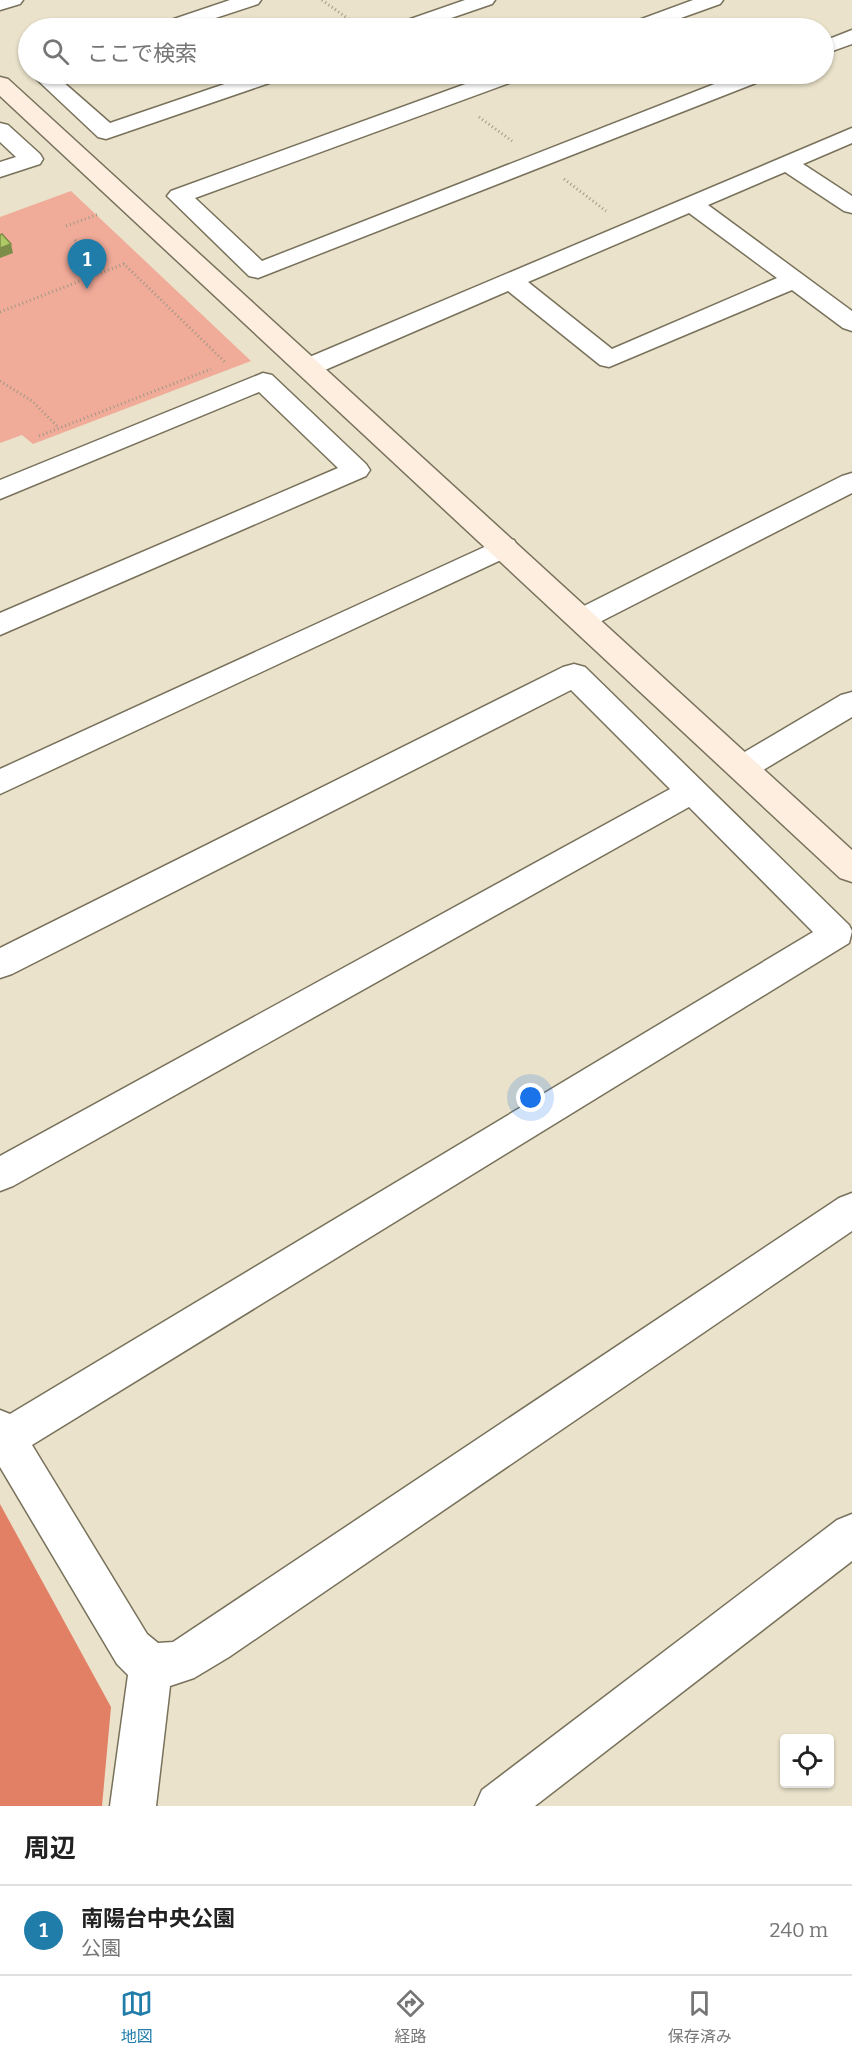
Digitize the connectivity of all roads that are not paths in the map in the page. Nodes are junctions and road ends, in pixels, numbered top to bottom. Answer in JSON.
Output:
{"nodes":[{"id":1,"x":13,"y":0,"type":"edge"},
{"id":2,"x":251,"y":0,"type":"edge"},
{"id":3,"x":485,"y":0,"type":"edge"},
{"id":4,"x":712,"y":0,"type":"edge"},
{"id":5,"x":0,"y":4,"type":"edge"},
{"id":6,"x":196,"y":18,"type":"edge"},
{"id":7,"x":432,"y":18,"type":"edge"},
{"id":8,"x":662,"y":18,"type":"edge"},
{"id":9,"x":852,"y":36,"type":"edge"},
{"id":10,"x":834,"y":44,"type":"edge"},
{"id":11,"x":0,"y":84,"type":"edge"},
{"id":12,"x":53,"y":84,"type":"edge"},
{"id":13,"x":244,"y":84,"type":"edge"},
{"id":14,"x":485,"y":84,"type":"edge"},
{"id":15,"x":733,"y":84,"type":"edge"},
{"id":16,"x":0,"y":130,"type":"edge"},
{"id":17,"x":852,"y":135,"type":"edge"},
{"id":18,"x":786,"y":163,"type":"junction"},
{"id":19,"x":0,"y":170,"type":"edge"},
{"id":20,"x":692,"y":203,"type":"junction"},
{"id":21,"x":852,"y":206,"type":"edge"},
{"id":22,"x":510,"y":280,"type":"junction"},
{"id":23,"x":794,"y":280,"type":"junction"},
{"id":24,"x":852,"y":323,"type":"edge"},
{"id":25,"x":309,"y":367,"type":"junction"},
{"id":26,"x":852,"y":482,"type":"edge"},
{"id":27,"x":0,"y":489,"type":"edge"},
{"id":28,"x":504,"y":547,"type":"junction"},
{"id":29,"x":582,"y":619,"type":"junction"},
{"id":30,"x":0,"y":625,"type":"edge"},
{"id":31,"x":851,"y":705,"type":"edge"},
{"id":32,"x":742,"y":768,"type":"junction"},
{"id":33,"x":0,"y":782,"type":"edge"},
{"id":34,"x":692,"y":791,"type":"junction"},
{"id":35,"x":852,"y":869,"type":"edge"},
{"id":36,"x":0,"y":964,"type":"edge"},
{"id":37,"x":0,"y":1175,"type":"edge"},
{"id":38,"x":852,"y":1210,"type":"edge"},
{"id":39,"x":3,"y":1434,"type":"edge"},
{"id":40,"x":852,"y":1534,"type":"edge"},
{"id":41,"x":151,"y":1666,"type":"junction"},
{"id":42,"x":133,"y":1806,"type":"edge"},
{"id":43,"x":498,"y":1806,"type":"edge"}],
"edges":[{"from":1,"to":5,"type":"street"},
{"from":2,"to":6,"type":"street"},
{"from":3,"to":7,"type":"street"},
{"from":4,"to":8,"type":"street"},
{"from":9,"to":10,"type":"street"},
{"from":11,"to":25,"type":"street"},
{"from":12,"to":13,"type":"street"},
{"from":14,"to":15,"type":"street"},
{"from":16,"to":19,"type":"street"},
{"from":17,"to":18,"type":"street"},
{"from":18,"to":20,"type":"street"},
{"from":18,"to":21,"type":"street"},
{"from":20,"to":22,"type":"street"},
{"from":20,"to":23,"type":"street"},
{"from":22,"to":23,"type":"street"},
{"from":22,"to":25,"type":"street"},
{"from":23,"to":24,"type":"street"},
{"from":25,"to":28,"type":"street"},
{"from":26,"to":29,"type":"street"},
{"from":27,"to":30,"type":"street"},
{"from":28,"to":29,"type":"street"},
{"from":28,"to":33,"type":"street"},
{"from":29,"to":32,"type":"street"},
{"from":31,"to":32,"type":"street"},
{"from":32,"to":35,"type":"street"},
{"from":34,"to":36,"type":"street"},
{"from":34,"to":37,"type":"street"},
{"from":34,"to":39,"type":"street"},
{"from":38,"to":41,"type":"street"},
{"from":39,"to":41,"type":"street"},
{"from":40,"to":43,"type":"street"},
{"from":41,"to":42,"type":"street"}]}
